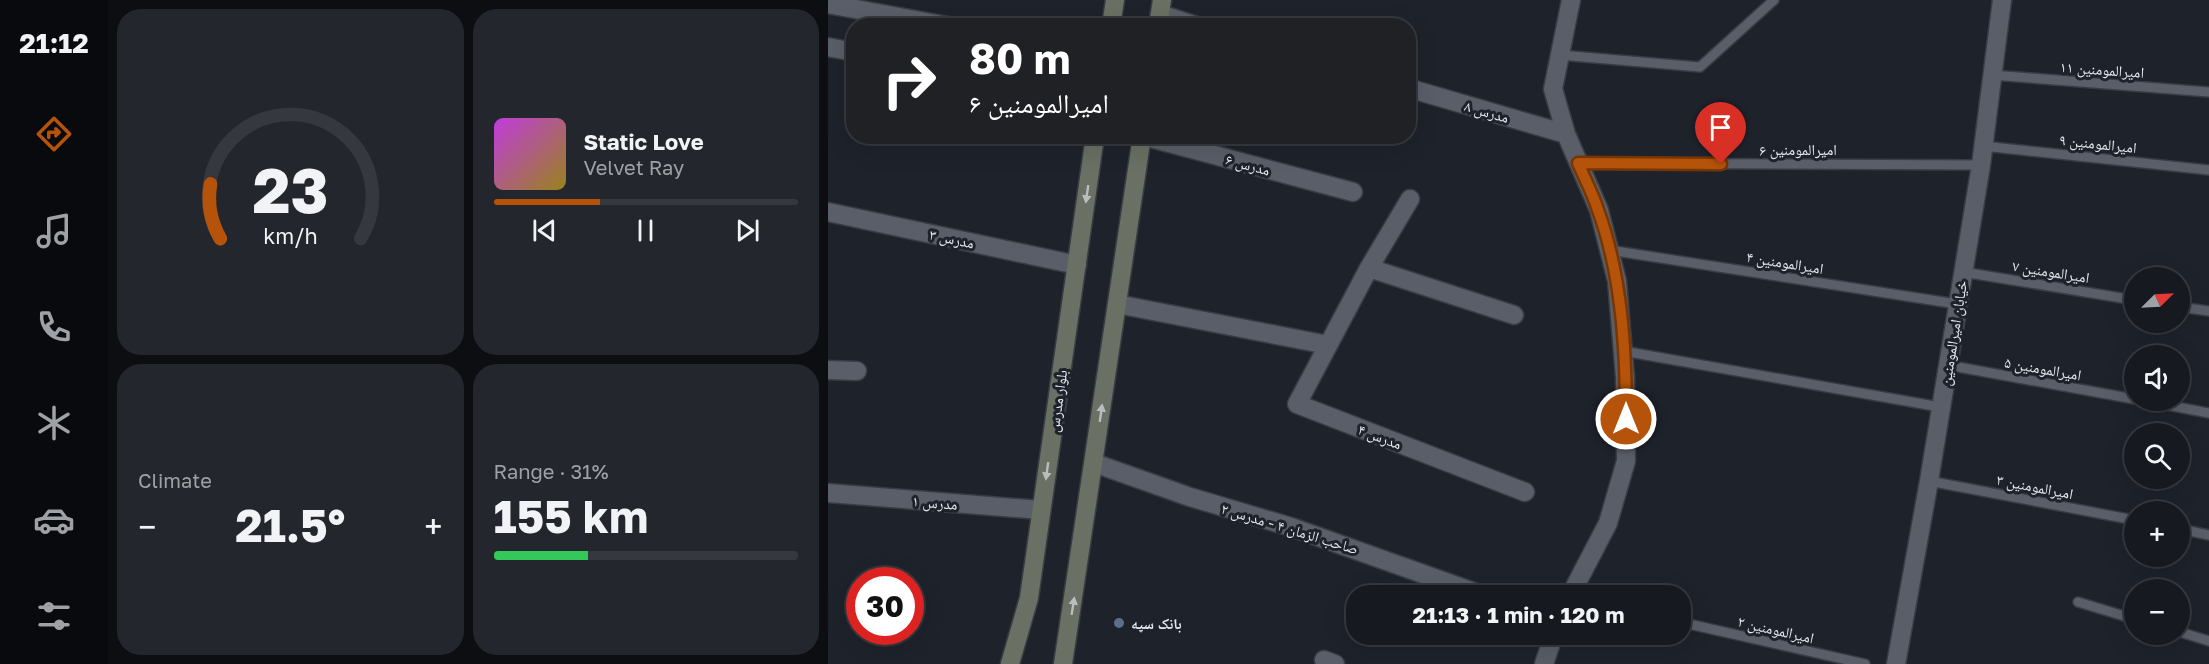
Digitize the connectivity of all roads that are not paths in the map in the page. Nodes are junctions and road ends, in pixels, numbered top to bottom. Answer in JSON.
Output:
{"nodes":[{"id":1,"x":1115,"y":0,"type":"edge"},
{"id":2,"x":1571,"y":0,"type":"edge"},
{"id":3,"x":1774,"y":0,"type":"edge"},
{"id":4,"x":1998,"y":0,"type":"edge"},
{"id":5,"x":828,"y":4,"type":"edge"},
{"id":6,"x":1160,"y":13,"type":"edge"},
{"id":7,"x":904,"y":18,"type":"edge"},
{"id":8,"x":1112,"y":18,"type":"edge"},
{"id":9,"x":1174,"y":18,"type":"edge"},
{"id":10,"x":828,"y":47,"type":"edge"},
{"id":11,"x":846,"y":50,"type":"edge"},
{"id":12,"x":1560,"y":55,"type":"junction"},
{"id":13,"x":1992,"y":75,"type":"junction"},
{"id":14,"x":1416,"y":90,"type":"edge"},
{"id":15,"x":2209,"y":92,"type":"edge"},
{"id":16,"x":1566,"y":134,"type":"junction"},
{"id":17,"x":1094,"y":144,"type":"edge"},
{"id":18,"x":1141,"y":144,"type":"edge"},
{"id":19,"x":1172,"y":144,"type":"edge"},
{"id":20,"x":1983,"y":146,"type":"junction"},
{"id":21,"x":1578,"y":163,"type":"junction"},
{"id":22,"x":1981,"y":165,"type":"junction"},
{"id":23,"x":2209,"y":170,"type":"edge"},
{"id":24,"x":1353,"y":192,"type":"dead end"},
{"id":25,"x":1410,"y":199,"type":"dead end"},
{"id":26,"x":828,"y":212,"type":"edge"},
{"id":27,"x":1609,"y":250,"type":"junction"},
{"id":28,"x":1077,"y":265,"type":"junction"},
{"id":29,"x":1369,"y":268,"type":"junction"},
{"id":30,"x":1963,"y":272,"type":"junction"},
{"id":31,"x":2124,"y":298,"type":"edge"},
{"id":32,"x":1117,"y":304,"type":"junction"},
{"id":33,"x":1957,"y":304,"type":"junction"},
{"id":34,"x":2190,"y":308,"type":"edge"},
{"id":35,"x":2209,"y":311,"type":"edge"},
{"id":36,"x":1514,"y":315,"type":"dead end"},
{"id":37,"x":1328,"y":345,"type":"junction"},
{"id":38,"x":1623,"y":351,"type":"junction"},
{"id":39,"x":1947,"y":365,"type":"junction"},
{"id":40,"x":828,"y":370,"type":"edge"},
{"id":41,"x":856,"y":371,"type":"dead end"},
{"id":42,"x":2124,"y":397,"type":"edge"},
{"id":43,"x":1941,"y":407,"type":"junction"},
{"id":44,"x":2190,"y":409,"type":"edge"},
{"id":45,"x":2209,"y":413,"type":"edge"},
{"id":46,"x":1094,"y":463,"type":"junction"},
{"id":47,"x":1929,"y":481,"type":"junction"},
{"id":48,"x":1525,"y":492,"type":"dead end"},
{"id":49,"x":828,"y":493,"type":"edge"},
{"id":50,"x":1041,"y":510,"type":"junction"},
{"id":51,"x":2124,"y":518,"type":"edge"},
{"id":52,"x":2190,"y":531,"type":"edge"},
{"id":53,"x":2209,"y":535,"type":"edge"},
{"id":54,"x":1454,"y":585,"type":"edge"},
{"id":55,"x":1576,"y":585,"type":"edge"},
{"id":56,"x":2078,"y":602,"type":"dead end"},
{"id":57,"x":2124,"y":616,"type":"edge"},
{"id":58,"x":1691,"y":624,"type":"edge"},
{"id":59,"x":2190,"y":635,"type":"edge"},
{"id":60,"x":2209,"y":641,"type":"edge"},
{"id":61,"x":1550,"y":645,"type":"edge"},
{"id":62,"x":1010,"y":664,"type":"edge"},
{"id":63,"x":1063,"y":664,"type":"edge"},
{"id":64,"x":1544,"y":664,"type":"edge"},
{"id":65,"x":1865,"y":664,"type":"edge"},
{"id":66,"x":1896,"y":664,"type":"edge"}],
"edges":[{"from":1,"to":8,"type":"main road"},
{"from":2,"to":12,"type":"street"},
{"from":3,"to":12,"type":"lane"},
{"from":4,"to":13,"type":"street","name":"خیابان امیرالمومنین"},
{"from":5,"to":7,"type":"street"},
{"from":6,"to":9,"type":"street"},
{"from":10,"to":11,"type":"street"},
{"from":12,"to":16,"type":"street"},
{"from":13,"to":15,"type":"lane","name":"امیرالمومنین ۱۱"},
{"from":13,"to":20,"type":"street","name":"خیابان امیرالمومنین"},
{"from":14,"to":16,"type":"street","name":"مدرس ۸"},
{"from":16,"to":21,"type":"street"},
{"from":17,"to":28,"type":"main road","name":"بلوار مدرس","one_way":true},
{"from":18,"to":32,"type":"main road"},
{"from":19,"to":24,"type":"street","name":"مدرس ۶"},
{"from":20,"to":22,"type":"street","name":"خیابان امیرالمومنین"},
{"from":20,"to":23,"type":"lane","name":"امیرالمومنین ۹"},
{"from":21,"to":22,"type":"lane","name":"امیرالمومنین ۶"},
{"from":21,"to":27,"type":"street"},
{"from":22,"to":30,"type":"street","name":"خیابان امیرالمومنین"},
{"from":25,"to":29,"type":"street","name":"مدرس ۴"},
{"from":26,"to":28,"type":"street","name":"مدرس ۳"},
{"from":27,"to":33,"type":"lane","name":"امیرالمومنین ۴"},
{"from":27,"to":38,"type":"street"},
{"from":28,"to":50,"type":"main road","name":"بلوار مدرس","one_way":true},
{"from":29,"to":36,"type":"street"},
{"from":29,"to":37,"type":"street","name":"مدرس ۴"},
{"from":30,"to":31,"type":"lane","name":"امیرالمومنین ۷"},
{"from":30,"to":33,"type":"street","name":"خیابان امیرالمومنین"},
{"from":32,"to":37,"type":"street"},
{"from":46,"to":32,"type":"main road","one_way":true},
{"from":33,"to":39,"type":"street","name":"خیابان امیرالمومنین"},
{"from":34,"to":35,"type":"lane"},
{"from":37,"to":48,"type":"street","name":"مدرس ۴"},
{"from":38,"to":43,"type":"lane"},
{"from":38,"to":55,"type":"street"},
{"from":39,"to":42,"type":"lane","name":"امیرالمومنین ۵"},
{"from":39,"to":43,"type":"street","name":"خیابان امیرالمومنین"},
{"from":40,"to":41,"type":"street"},
{"from":43,"to":47,"type":"street","name":"خیابان امیرالمومنین"},
{"from":44,"to":45,"type":"lane"},
{"from":46,"to":54,"type":"street","name":"صاحب الزمان ۴ - مدرس ۲"},
{"from":63,"to":46,"type":"main road","one_way":true},
{"from":47,"to":51,"type":"lane","name":"امیرالمومنین ۳"},
{"from":47,"to":66,"type":"street","name":"خیابان امیرالمومنین"},
{"from":49,"to":50,"type":"street","name":"مدرس ۱"},
{"from":50,"to":62,"type":"main road","name":"بلوار مدرس"},
{"from":52,"to":53,"type":"lane"},
{"from":56,"to":57,"type":"lane"},
{"from":58,"to":65,"type":"lane","name":"امیرالمومنین ۲"},
{"from":59,"to":60,"type":"lane"},
{"from":61,"to":64,"type":"street"}]}
